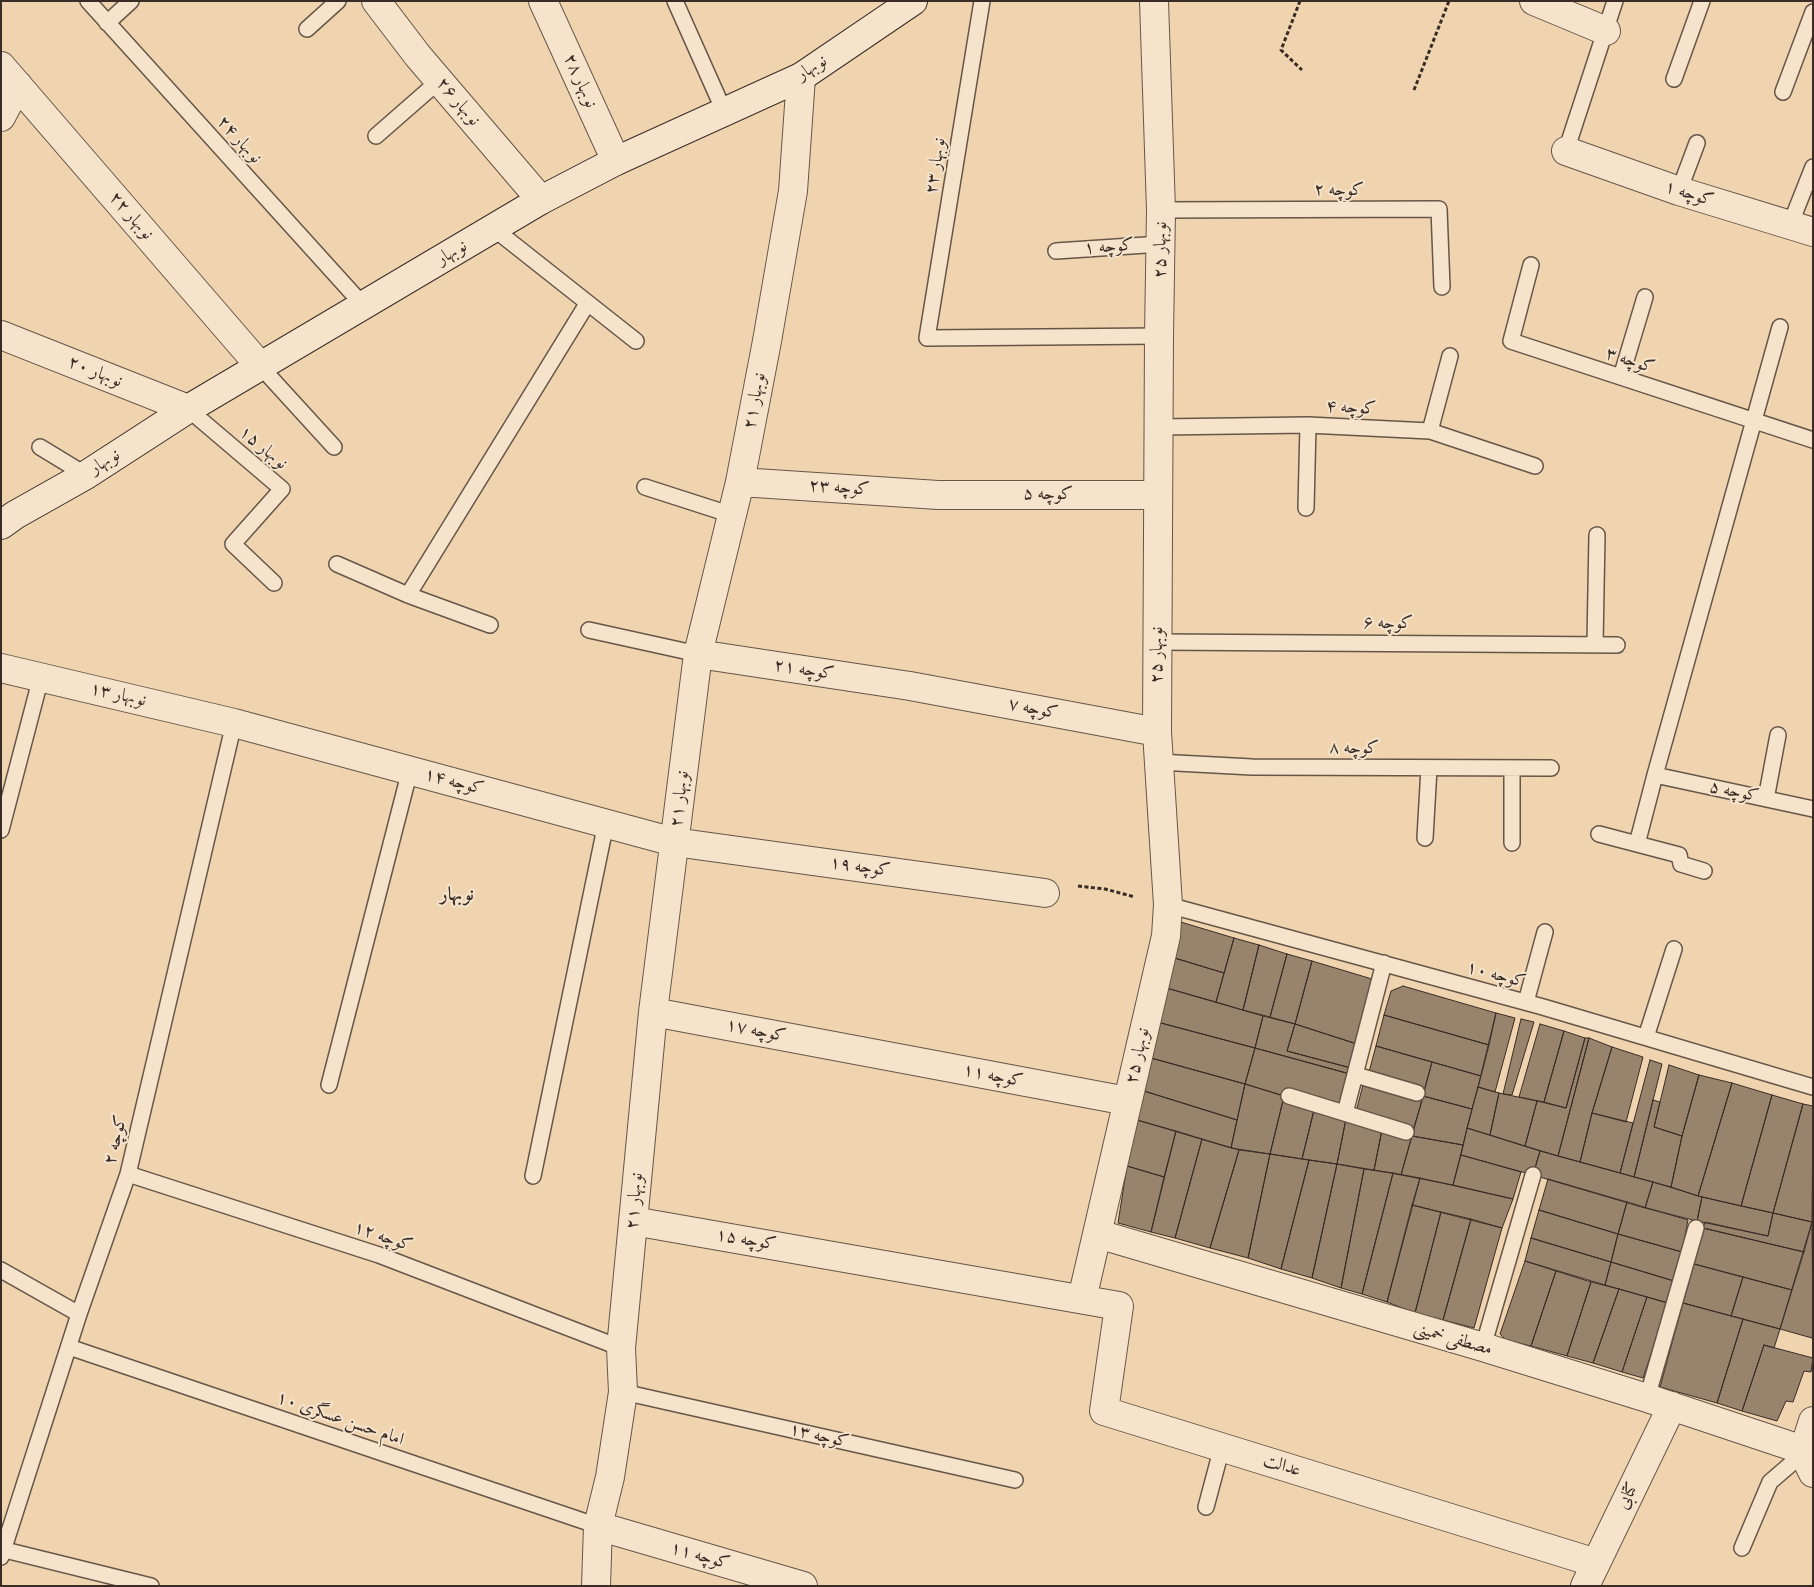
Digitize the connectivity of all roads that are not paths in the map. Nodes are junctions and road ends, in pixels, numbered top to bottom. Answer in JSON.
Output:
{"nodes":[{"id":1,"x":88,"y":1,"type":"edge"},
{"id":2,"x":131,"y":1,"type":"edge"},
{"id":3,"x":338,"y":1,"type":"edge"},
{"id":4,"x":376,"y":1,"type":"edge"},
{"id":5,"x":543,"y":1,"type":"edge"},
{"id":6,"x":675,"y":1,"type":"edge"},
{"id":7,"x":913,"y":1,"type":"edge"},
{"id":8,"x":982,"y":1,"type":"edge"},
{"id":9,"x":1154,"y":1,"type":"edge"},
{"id":10,"x":1534,"y":1,"type":"edge"},
{"id":11,"x":1615,"y":1,"type":"edge"},
{"id":12,"x":1702,"y":1,"type":"edge"},
{"id":13,"x":1813,"y":12,"type":"edge"},
{"id":14,"x":108,"y":23,"type":"junction"},
{"id":15,"x":307,"y":29,"type":"dead end"},
{"id":16,"x":1606,"y":31,"type":"junction"},
{"id":17,"x":9,"y":76,"type":"edge"},
{"id":18,"x":801,"y":77,"type":"junction"},
{"id":19,"x":1674,"y":78,"type":"dead end"},
{"id":20,"x":440,"y":80,"type":"junction"},
{"id":21,"x":1783,"y":92,"type":"dead end"},
{"id":22,"x":724,"y":111,"type":"junction"},
{"id":23,"x":1,"y":117,"type":"edge"},
{"id":24,"x":376,"y":136,"type":"dead end"},
{"id":25,"x":1697,"y":143,"type":"dead end"},
{"id":26,"x":1566,"y":152,"type":"joint"},
{"id":27,"x":616,"y":161,"type":"junction"},
{"id":28,"x":1813,"y":167,"type":"edge"},
{"id":29,"x":1679,"y":191,"type":"junction"},
{"id":30,"x":541,"y":200,"type":"junction"},
{"id":31,"x":1161,"y":210,"type":"junction"},
{"id":32,"x":493,"y":228,"type":"junction"},
{"id":33,"x":1802,"y":229,"type":"edge"},
{"id":34,"x":1161,"y":244,"type":"junction"},
{"id":35,"x":1056,"y":250,"type":"dead end"},
{"id":36,"x":1531,"y":265,"type":"dead end"},
{"id":37,"x":1442,"y":287,"type":"dead end"},
{"id":38,"x":1645,"y":297,"type":"dead end"},
{"id":39,"x":587,"y":304,"type":"junction"},
{"id":40,"x":363,"y":305,"type":"junction"},
{"id":41,"x":1780,"y":326,"type":"dead end"},
{"id":42,"x":1,"y":335,"type":"edge"},
{"id":43,"x":1159,"y":336,"type":"junction"},
{"id":44,"x":636,"y":341,"type":"dead end"},
{"id":45,"x":1450,"y":356,"type":"dead end"},
{"id":46,"x":260,"y":366,"type":"junction"},
{"id":47,"x":1621,"y":377,"type":"junction"},
{"id":48,"x":188,"y":409,"type":"junction"},
{"id":49,"x":1753,"y":422,"type":"junction"},
{"id":50,"x":1308,"y":425,"type":"junction"},
{"id":51,"x":1160,"y":426,"type":"junction"},
{"id":52,"x":1430,"y":431,"type":"junction"},
{"id":53,"x":1813,"y":440,"type":"edge"},
{"id":54,"x":40,"y":447,"type":"dead end"},
{"id":55,"x":334,"y":447,"type":"dead end"},
{"id":56,"x":1535,"y":466,"type":"dead end"},
{"id":57,"x":86,"y":475,"type":"junction"},
{"id":58,"x":740,"y":482,"type":"junction"},
{"id":59,"x":645,"y":487,"type":"dead end"},
{"id":60,"x":938,"y":494,"type":"joint"},
{"id":61,"x":1158,"y":495,"type":"junction"},
{"id":62,"x":1306,"y":508,"type":"dead end"},
{"id":63,"x":732,"y":515,"type":"junction"},
{"id":64,"x":1,"y":525,"type":"edge"},
{"id":65,"x":1598,"y":535,"type":"dead end"},
{"id":66,"x":337,"y":564,"type":"dead end"},
{"id":67,"x":274,"y":583,"type":"dead end"},
{"id":68,"x":408,"y":595,"type":"junction"},
{"id":69,"x":490,"y":625,"type":"dead end"},
{"id":70,"x":589,"y":630,"type":"dead end"},
{"id":71,"x":1158,"y":642,"type":"junction"},
{"id":72,"x":1595,"y":644,"type":"junction"},
{"id":73,"x":1617,"y":645,"type":"dead end"},
{"id":74,"x":698,"y":654,"type":"junction"},
{"id":75,"x":1,"y":668,"type":"edge"},
{"id":76,"x":41,"y":677,"type":"junction"},
{"id":77,"x":910,"y":686,"type":"joint"},
{"id":78,"x":234,"y":723,"type":"junction"},
{"id":79,"x":1157,"y":732,"type":"junction"},
{"id":80,"x":1778,"y":735,"type":"dead end"},
{"id":81,"x":1158,"y":762,"type":"junction"},
{"id":82,"x":1429,"y":768,"type":"junction"},
{"id":83,"x":1512,"y":768,"type":"junction"},
{"id":84,"x":1551,"y":768,"type":"dead end"},
{"id":85,"x":410,"y":770,"type":"junction"},
{"id":86,"x":1654,"y":775,"type":"junction"},
{"id":87,"x":1766,"y":799,"type":"junction"},
{"id":88,"x":1813,"y":809,"type":"edge"},
{"id":89,"x":606,"y":823,"type":"junction"},
{"id":90,"x":1,"y":830,"type":"edge"},
{"id":91,"x":1599,"y":834,"type":"dead end"},
{"id":92,"x":1424,"y":838,"type":"dead end"},
{"id":93,"x":674,"y":842,"type":"junction"},
{"id":94,"x":1512,"y":843,"type":"dead end"},
{"id":95,"x":1637,"y":844,"type":"junction"},
{"id":96,"x":1704,"y":870,"type":"dead end"},
{"id":97,"x":1045,"y":893,"type":"road end"},
{"id":98,"x":1168,"y":905,"type":"junction"},
{"id":99,"x":1545,"y":932,"type":"dead end"},
{"id":100,"x":1674,"y":949,"type":"dead end"},
{"id":101,"x":1384,"y":963,"type":"junction"},
{"id":102,"x":1526,"y":1002,"type":"junction"},
{"id":103,"x":653,"y":1012,"type":"junction"},
{"id":104,"x":1646,"y":1037,"type":"junction"},
{"id":105,"x":860,"y":1050,"type":"joint"},
{"id":106,"x":1356,"y":1075,"type":"junction"},
{"id":107,"x":329,"y":1085,"type":"dead end"},
{"id":108,"x":1813,"y":1087,"type":"edge"},
{"id":109,"x":1417,"y":1093,"type":"dead end"},
{"id":110,"x":1288,"y":1096,"type":"dead end"},
{"id":111,"x":1127,"y":1101,"type":"junction"},
{"id":112,"x":1345,"y":1114,"type":"junction"},
{"id":113,"x":1406,"y":1132,"type":"dead end"},
{"id":114,"x":128,"y":1174,"type":"junction"},
{"id":115,"x":1534,"y":1175,"type":"dead end"},
{"id":116,"x":533,"y":1176,"type":"dead end"},
{"id":117,"x":633,"y":1220,"type":"junction"},
{"id":118,"x":1696,"y":1228,"type":"dead end"},
{"id":119,"x":1098,"y":1234,"type":"junction"},
{"id":120,"x":1,"y":1270,"type":"edge"},
{"id":121,"x":1082,"y":1299,"type":"junction"},
{"id":122,"x":79,"y":1314,"type":"junction"},
{"id":123,"x":69,"y":1347,"type":"junction"},
{"id":124,"x":1483,"y":1347,"type":"junction"},
{"id":125,"x":621,"y":1348,"type":"junction"},
{"id":126,"x":623,"y":1392,"type":"junction"},
{"id":127,"x":1659,"y":1402,"type":"junction"},
{"id":128,"x":1813,"y":1421,"type":"edge"},
{"id":129,"x":1222,"y":1447,"type":"junction"},
{"id":130,"x":1810,"y":1462,"type":"edge"},
{"id":131,"x":1015,"y":1480,"type":"dead end"},
{"id":132,"x":1206,"y":1507,"type":"dead end"},
{"id":133,"x":598,"y":1526,"type":"junction"},
{"id":134,"x":1742,"y":1548,"type":"dead end"},
{"id":135,"x":2,"y":1552,"type":"edge"},
{"id":136,"x":1590,"y":1575,"type":"edge"},
{"id":137,"x":151,"y":1586,"type":"edge"},
{"id":138,"x":596,"y":1586,"type":"edge"},
{"id":139,"x":803,"y":1586,"type":"edge"}],
"edges":[{"from":1,"to":14,"type":"lane","name":"نوبهار ۲۴"},
{"from":2,"to":14,"type":"lane"},
{"from":3,"to":15,"type":"lane"},
{"from":4,"to":20,"type":"street","name":"نوبهار ۲۶"},
{"from":5,"to":27,"type":"street","name":"نوبهار ۲۸"},
{"from":6,"to":22,"type":"lane"},
{"from":7,"to":18,"type":"street","name":"نوبهار"},
{"from":8,"to":43,"type":"lane","name":"نوبهار ۲۳"},
{"from":9,"to":31,"type":"street","name":"نوبهار ۲۵"},
{"from":10,"to":16,"type":"street"},
{"from":11,"to":16,"type":"lane"},
{"from":12,"to":19,"type":"lane"},
{"from":13,"to":21,"type":"lane"},
{"from":14,"to":40,"type":"lane","name":"نوبهار ۲۴"},
{"from":16,"to":26,"type":"lane"},
{"from":17,"to":23,"type":"street"},
{"from":17,"to":46,"type":"street","name":"نوبهار ۲۲"},
{"from":18,"to":22,"type":"street","name":"نوبهار"},
{"from":18,"to":58,"type":"street","name":"نوبهار ۲۱"},
{"from":20,"to":24,"type":"lane"},
{"from":20,"to":30,"type":"street","name":"نوبهار ۲۶"},
{"from":22,"to":27,"type":"street","name":"نوبهار"},
{"from":25,"to":29,"type":"lane"},
{"from":26,"to":29,"type":"street","name":"کوچه ۱"},
{"from":27,"to":30,"type":"street","name":"نوبهار"},
{"from":28,"to":33,"type":"lane"},
{"from":29,"to":33,"type":"street","name":"کوچه ۱"},
{"from":30,"to":32,"type":"street","name":"نوبهار"},
{"from":31,"to":34,"type":"street","name":"نوبهار ۲۵"},
{"from":31,"to":37,"type":"lane","name":"کوچه ۲"},
{"from":32,"to":39,"type":"lane"},
{"from":32,"to":40,"type":"street","name":"نوبهار"},
{"from":34,"to":35,"type":"lane","name":"کوچه ۱"},
{"from":34,"to":43,"type":"street","name":"نوبهار ۲۵"},
{"from":36,"to":47,"type":"lane","name":"کوچه ۳"},
{"from":38,"to":47,"type":"lane"},
{"from":39,"to":44,"type":"lane"},
{"from":39,"to":68,"type":"lane"},
{"from":40,"to":46,"type":"street","name":"نوبهار"},
{"from":41,"to":49,"type":"lane"},
{"from":42,"to":48,"type":"street","name":"نوبهار ۲۰"},
{"from":43,"to":51,"type":"street","name":"نوبهار ۲۵"},
{"from":45,"to":52,"type":"lane"},
{"from":46,"to":48,"type":"street","name":"نوبهار"},
{"from":46,"to":55,"type":"lane"},
{"from":47,"to":49,"type":"lane","name":"کوچه ۳"},
{"from":48,"to":57,"type":"street","name":"نوبهار"},
{"from":48,"to":67,"type":"lane","name":"نوبهار ۱۵"},
{"from":49,"to":53,"type":"lane","name":"کوچه ۳"},
{"from":49,"to":86,"type":"lane"},
{"from":50,"to":51,"type":"lane","name":"کوچه ۴"},
{"from":50,"to":52,"type":"lane","name":"کوچه ۴"},
{"from":50,"to":62,"type":"lane"},
{"from":51,"to":61,"type":"street","name":"نوبهار ۲۵"},
{"from":52,"to":56,"type":"lane","name":"کوچه ۴"},
{"from":54,"to":57,"type":"lane"},
{"from":57,"to":64,"type":"street","name":"نوبهار"},
{"from":58,"to":60,"type":"street","name":"کوچه ۲۳"},
{"from":58,"to":63,"type":"street","name":"نوبهار ۲۱"},
{"from":59,"to":63,"type":"lane"},
{"from":60,"to":61,"type":"street","name":"کوچه ۵"},
{"from":61,"to":71,"type":"street","name":"نوبهار ۲۵"},
{"from":63,"to":74,"type":"street","name":"نوبهار ۲۱"},
{"from":65,"to":72,"type":"lane"},
{"from":66,"to":68,"type":"lane"},
{"from":68,"to":69,"type":"lane"},
{"from":70,"to":74,"type":"lane"},
{"from":71,"to":72,"type":"lane","name":"کوچه ۶"},
{"from":71,"to":79,"type":"street","name":"نوبهار ۲۵"},
{"from":72,"to":73,"type":"lane","name":"کوچه ۶"},
{"from":74,"to":77,"type":"street","name":"کوچه ۲۱"},
{"from":74,"to":93,"type":"street","name":"نوبهار ۲۱"},
{"from":75,"to":76,"type":"street","name":"نوبهار ۱۳"},
{"from":76,"to":78,"type":"street","name":"نوبهار ۱۳"},
{"from":76,"to":90,"type":"lane"},
{"from":77,"to":79,"type":"street","name":"کوچه ۷"},
{"from":78,"to":85,"type":"street","name":"کوچه ۱۴"},
{"from":78,"to":114,"type":"lane","name":"کوچه ۲"},
{"from":79,"to":81,"type":"street","name":"نوبهار ۲۵"},
{"from":80,"to":87,"type":"lane"},
{"from":81,"to":82,"type":"lane","name":"کوچه ۸"},
{"from":81,"to":98,"type":"street","name":"نوبهار ۲۵"},
{"from":82,"to":83,"type":"lane","name":"کوچه ۸"},
{"from":82,"to":92,"type":"lane"},
{"from":83,"to":84,"type":"lane","name":"کوچه ۸"},
{"from":83,"to":94,"type":"lane"},
{"from":85,"to":89,"type":"street","name":"کوچه ۱۴"},
{"from":85,"to":107,"type":"lane"},
{"from":86,"to":87,"type":"lane","name":"کوچه ۵"},
{"from":86,"to":95,"type":"lane"},
{"from":87,"to":88,"type":"lane","name":"کوچه ۵"},
{"from":89,"to":93,"type":"street","name":"کوچه ۱۴"},
{"from":89,"to":116,"type":"lane"},
{"from":91,"to":95,"type":"lane"},
{"from":93,"to":97,"type":"street","name":"کوچه ۱۹"},
{"from":93,"to":103,"type":"street","name":"نوبهار ۲۱"},
{"from":95,"to":96,"type":"lane"},
{"from":98,"to":101,"type":"lane","name":"کوچه ۱۰"},
{"from":98,"to":111,"type":"street","name":"نوبهار ۲۵"},
{"from":99,"to":102,"type":"lane"},
{"from":100,"to":104,"type":"lane"},
{"from":101,"to":102,"type":"lane","name":"کوچه ۱۰"},
{"from":101,"to":106,"type":"lane"},
{"from":102,"to":104,"type":"lane","name":"کوچه ۱۰"},
{"from":103,"to":105,"type":"street","name":"کوچه ۱۷"},
{"from":103,"to":117,"type":"street","name":"نوبهار ۲۱"},
{"from":104,"to":108,"type":"lane","name":"کوچه ۱۰"},
{"from":105,"to":111,"type":"street","name":"کوچه ۱۱"},
{"from":106,"to":109,"type":"lane"},
{"from":106,"to":112,"type":"lane"},
{"from":110,"to":112,"type":"lane"},
{"from":111,"to":119,"type":"street","name":"نوبهار ۲۵"},
{"from":112,"to":113,"type":"lane"},
{"from":114,"to":122,"type":"lane","name":"کوچه ۲"},
{"from":114,"to":125,"type":"lane","name":"کوچه ۱۲"},
{"from":115,"to":124,"type":"lane"},
{"from":117,"to":121,"type":"street","name":"کوچه ۱۵"},
{"from":117,"to":125,"type":"street","name":"نوبهار ۲۱"},
{"from":118,"to":127,"type":"lane"},
{"from":119,"to":121,"type":"street","name":"نوبهار ۲۵"},
{"from":119,"to":124,"type":"street","name":"مصطفی خمینی"},
{"from":120,"to":122,"type":"lane"},
{"from":121,"to":129,"type":"street","name":"عدالت"},
{"from":122,"to":123,"type":"lane","name":"کوچه ۲"},
{"from":123,"to":133,"type":"lane","name":"امام حسن عسگری ۱۰"},
{"from":123,"to":135,"type":"lane","name":"کوچه ۲"},
{"from":124,"to":127,"type":"street","name":"مصطفی خمینی"},
{"from":125,"to":126,"type":"street","name":"نوبهار ۲۱"},
{"from":126,"to":131,"type":"lane","name":"کوچه ۱۳"},
{"from":126,"to":133,"type":"street","name":"نوبهار ۲۱"},
{"from":127,"to":130,"type":"street","name":"مصطفی خمینی"},
{"from":127,"to":136,"type":"street","name":"کتابی"},
{"from":128,"to":130,"type":"street"},
{"from":129,"to":132,"type":"lane"},
{"from":129,"to":136,"type":"street","name":"عدالت"},
{"from":130,"to":134,"type":"lane"},
{"from":133,"to":138,"type":"street","name":"نوبهار ۲۱"},
{"from":133,"to":139,"type":"street","name":"کوچه ۱۱"},
{"from":135,"to":137,"type":"lane"}]}
